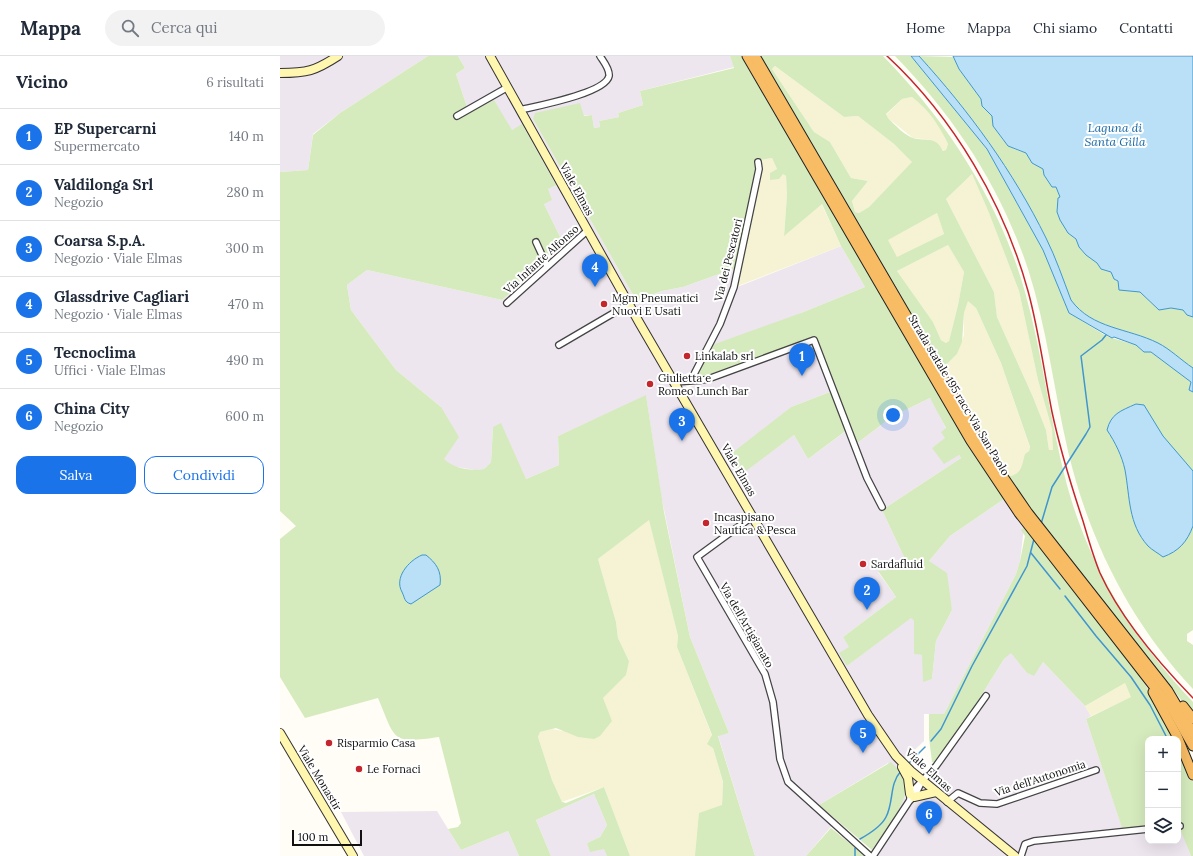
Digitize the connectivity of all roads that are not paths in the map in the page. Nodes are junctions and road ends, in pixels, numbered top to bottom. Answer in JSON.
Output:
{"nodes":[{"id":1,"x":338,"y":56,"type":"edge"},
{"id":2,"x":490,"y":56,"type":"edge"},
{"id":3,"x":600,"y":56,"type":"edge"},
{"id":4,"x":747,"y":56,"type":"edge"},
{"id":5,"x":755,"y":56,"type":"edge"},
{"id":6,"x":280,"y":74,"type":"edge"},
{"id":7,"x":508,"y":87,"type":"junction"},
{"id":8,"x":520,"y":110,"type":"junction"},
{"id":9,"x":457,"y":116,"type":"dead end"},
{"id":10,"x":758,"y":162,"type":"dead end"},
{"id":11,"x":588,"y":230,"type":"junction"},
{"id":12,"x":536,"y":242,"type":"dead end"},
{"id":13,"x":547,"y":266,"type":"junction"},
{"id":14,"x":507,"y":303,"type":"dead end"},
{"id":15,"x":629,"y":304,"type":"junction"},
{"id":16,"x":559,"y":345,"type":"dead end"},
{"id":17,"x":691,"y":380,"type":"junction"},
{"id":18,"x":675,"y":382,"type":"junction"},
{"id":19,"x":1006,"y":488,"type":"junction"},
{"id":20,"x":882,"y":507,"type":"dead end"},
{"id":21,"x":753,"y":516,"type":"junction"},
{"id":22,"x":1109,"y":622,"type":"junction"},
{"id":23,"x":1140,"y":666,"type":"junction"},
{"id":24,"x":1168,"y":691,"type":"junction"},
{"id":25,"x":986,"y":696,"type":"dead end"},
{"id":26,"x":1193,"y":718,"type":"edge"},
{"id":27,"x":1193,"y":732,"type":"edge"},
{"id":28,"x":280,"y":733,"type":"edge"},
{"id":29,"x":1193,"y":746,"type":"edge"},
{"id":30,"x":896,"y":755,"type":"junction"},
{"id":31,"x":1096,"y":770,"type":"dead end"},
{"id":32,"x":1193,"y":775,"type":"edge"},
{"id":33,"x":922,"y":781,"type":"junction"},
{"id":34,"x":936,"y":792,"type":"junction"},
{"id":35,"x":911,"y":797,"type":"junction"},
{"id":36,"x":947,"y":802,"type":"junction"},
{"id":37,"x":1145,"y":829,"type":"edge"},
{"id":38,"x":353,"y":856,"type":"edge"},
{"id":39,"x":870,"y":856,"type":"edge"},
{"id":40,"x":873,"y":856,"type":"edge"},
{"id":41,"x":1016,"y":856,"type":"edge"},
{"id":42,"x":1021,"y":856,"type":"edge"}],
"edges":[{"from":1,"to":6,"type":"main road"},
{"from":2,"to":7,"type":"main road","name":"Viale Elmas"},
{"from":3,"to":8,"type":"street"},
{"from":4,"to":19,"type":"highway","name":"Strada statale 195 racc Via San Paolo"},
{"from":5,"to":19,"type":"highway","name":"Strada statale 195 racc Via San Paolo"},
{"from":7,"to":8,"type":"main road","name":"Viale Elmas"},
{"from":7,"to":9,"type":"street"},
{"from":8,"to":11,"type":"main road","name":"Viale Elmas"},
{"from":10,"to":17,"type":"street","name":"Via dei Pescatori"},
{"from":11,"to":13,"type":"street","name":"Via Infante Alfonso"},
{"from":11,"to":15,"type":"main road","name":"Viale Elmas"},
{"from":12,"to":13,"type":"street"},
{"from":13,"to":14,"type":"street","name":"Via Infante Alfonso"},
{"from":15,"to":16,"type":"street"},
{"from":15,"to":18,"type":"main road","name":"Viale Elmas"},
{"from":17,"to":18,"type":"street"},
{"from":17,"to":20,"type":"street"},
{"from":18,"to":21,"type":"main road","name":"Viale Elmas"},
{"from":19,"to":22,"type":"highway","name":"Strada statale 195 racc Via San Paolo"},
{"from":21,"to":30,"type":"main road","name":"Viale Elmas"},
{"from":21,"to":39,"type":"street","name":"Via dell'Artigianato"},
{"from":22,"to":23,"type":"highway","name":"Strada statale 195 racc Via San Paolo"},
{"from":22,"to":24,"type":"highway","name":"Strada statale 195 racc Via San Paolo"},
{"from":23,"to":29,"type":"highway","name":"Strada statale 195 racc Via San Paolo"},
{"from":23,"to":32,"type":"highway"},
{"from":24,"to":26,"type":"highway"},
{"from":24,"to":27,"type":"highway","name":"Strada statale 195 racc Via San Paolo"},
{"from":25,"to":33,"type":"street"},
{"from":28,"to":38,"type":"main road","name":"Viale Monastir"},
{"from":30,"to":33,"type":"main road","name":"Viale Elmas"},
{"from":30,"to":35,"type":"main road"},
{"from":31,"to":36,"type":"street","name":"Via dell'Autonomia"},
{"from":33,"to":34,"type":"main road","name":"Viale Elmas"},
{"from":33,"to":35,"type":"street"},
{"from":34,"to":35,"type":"main road"},
{"from":34,"to":36,"type":"main road","name":"Viale Elmas"},
{"from":35,"to":40,"type":"street"},
{"from":36,"to":41,"type":"main road","name":"Viale Elmas"},
{"from":37,"to":42,"type":"street"}]}
